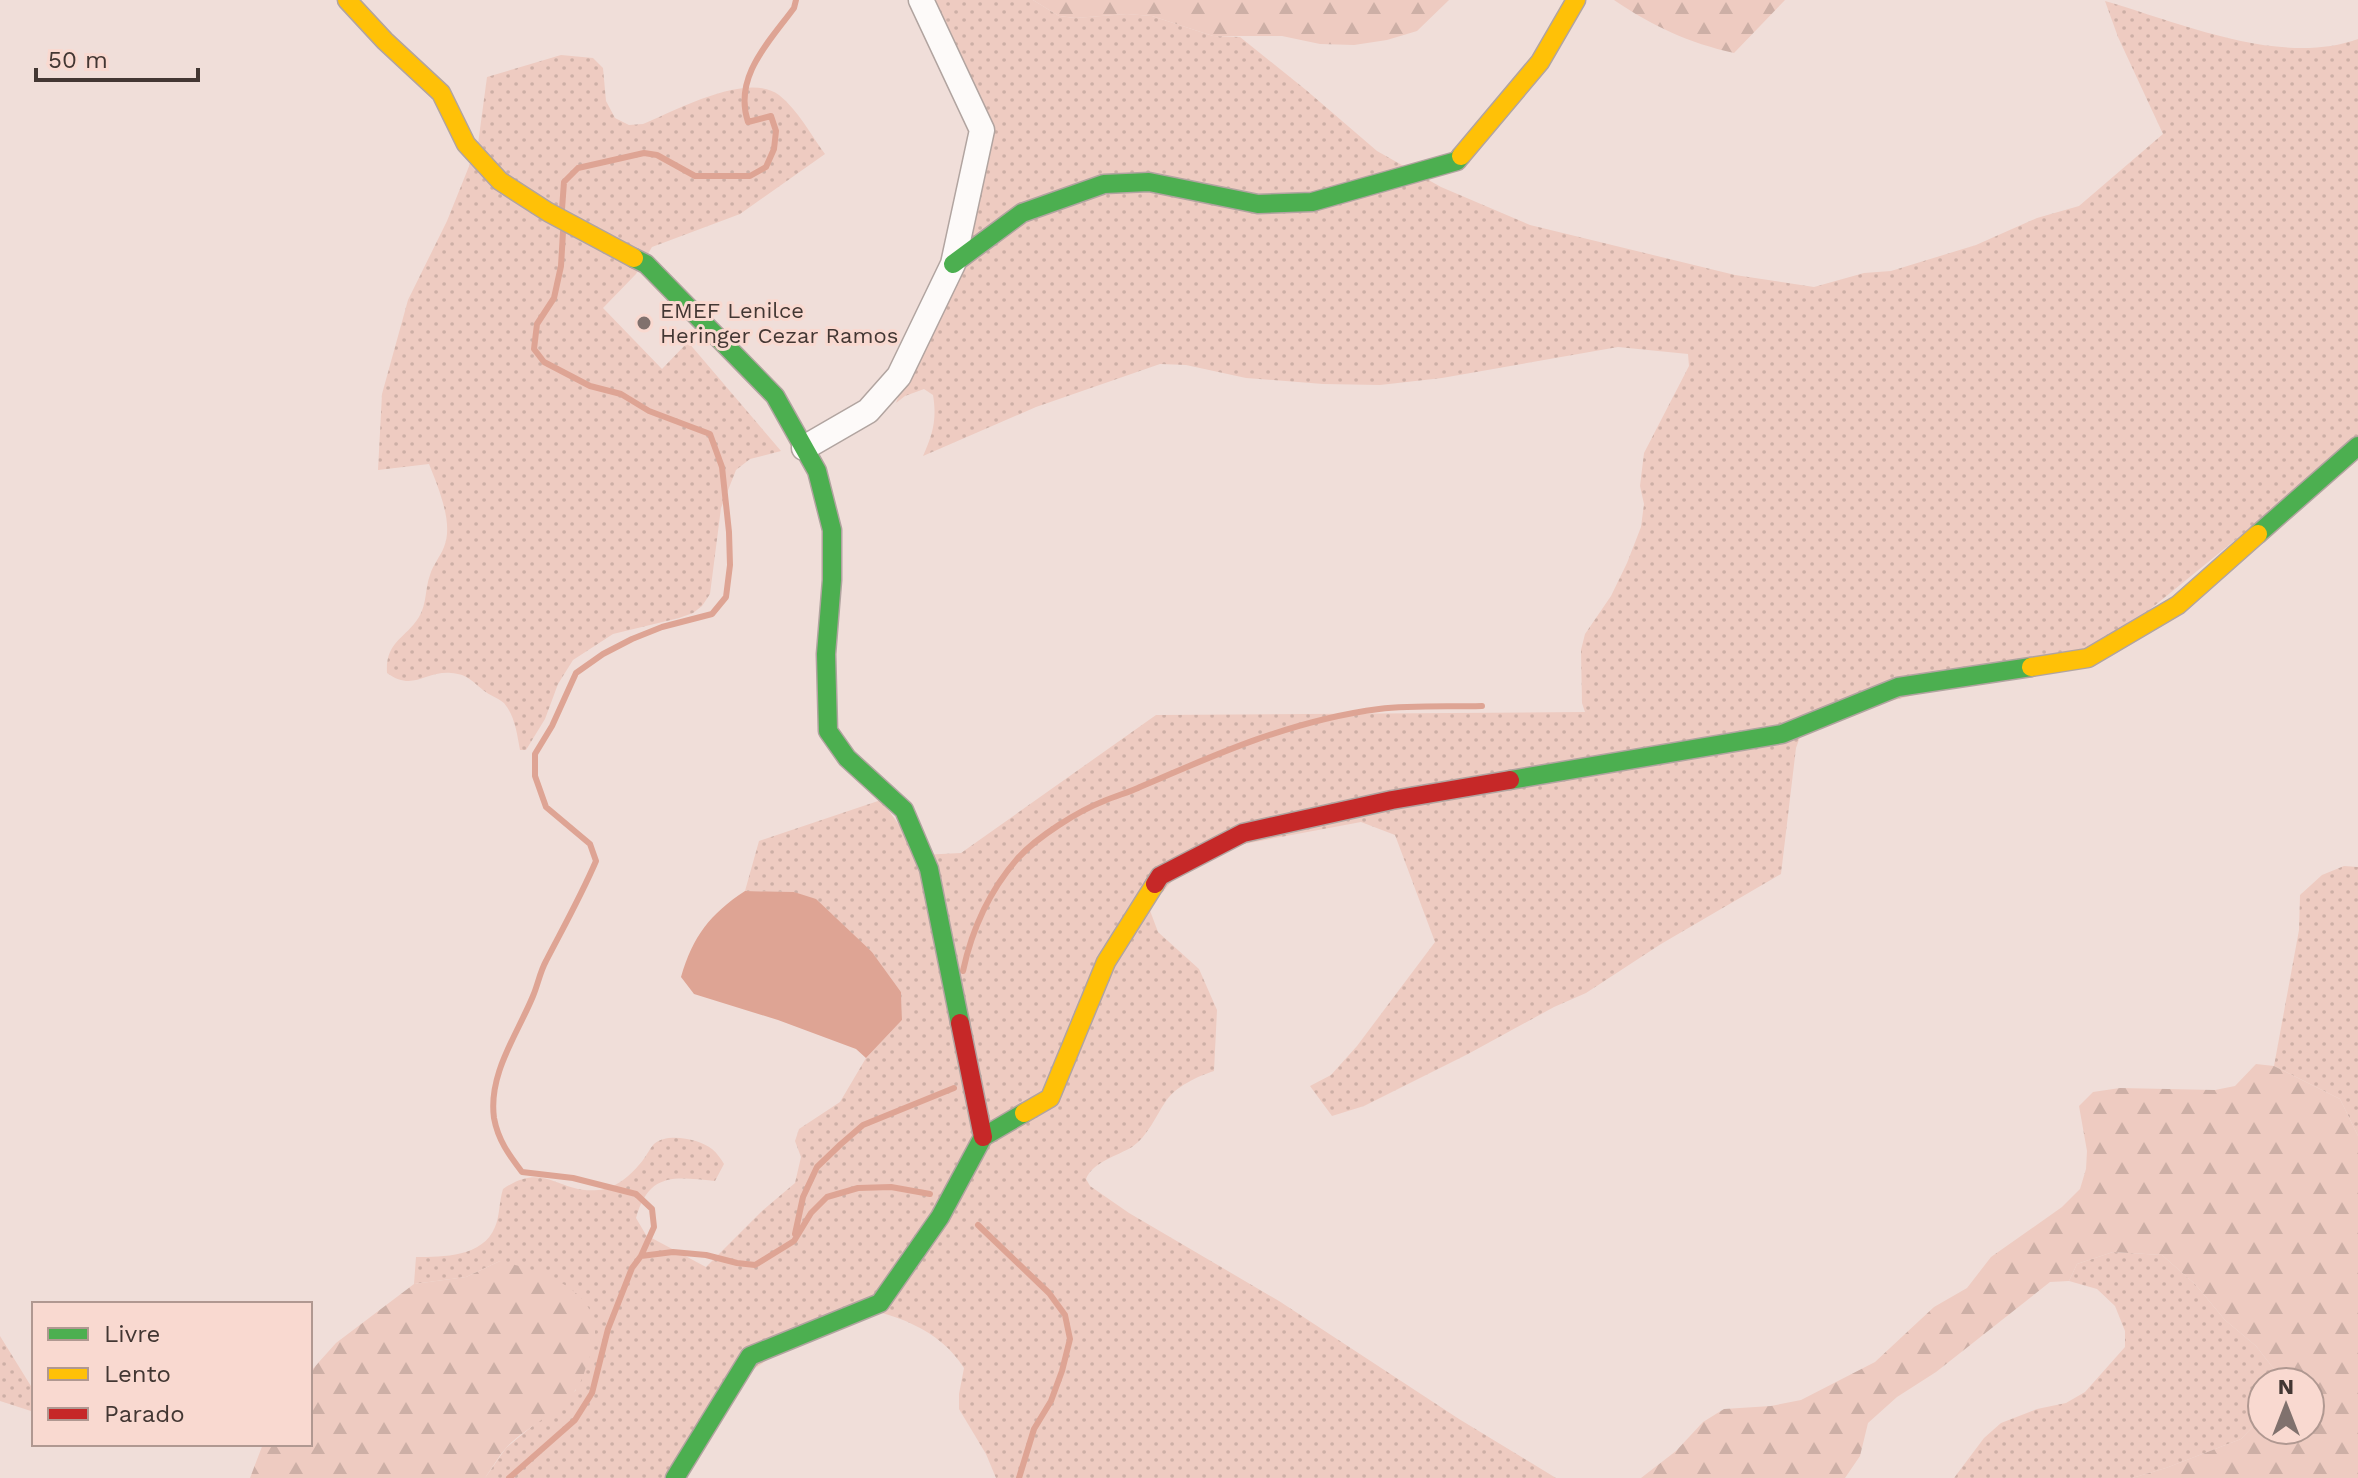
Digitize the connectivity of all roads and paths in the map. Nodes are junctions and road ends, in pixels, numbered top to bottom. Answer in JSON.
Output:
{"nodes":[{"id":1,"x":347,"y":0,"type":"edge"},
{"id":2,"x":921,"y":0,"type":"edge"},
{"id":3,"x":1576,"y":0,"type":"edge"},
{"id":4,"x":953,"y":264,"type":"junction"},
{"id":5,"x":2358,"y":446,"type":"edge"},
{"id":6,"x":804,"y":448,"type":"junction"},
{"id":7,"x":983,"y":1137,"type":"junction"},
{"id":8,"x":675,"y":1478,"type":"edge"}],
"edges":[{"from":1,"to":6,"type":"street"},
{"from":2,"to":4,"type":"street"},
{"from":3,"to":4,"type":"street"},
{"from":4,"to":6,"type":"street"},
{"from":5,"to":7,"type":"street"},
{"from":6,"to":7,"type":"street"},
{"from":7,"to":8,"type":"street"}]}
